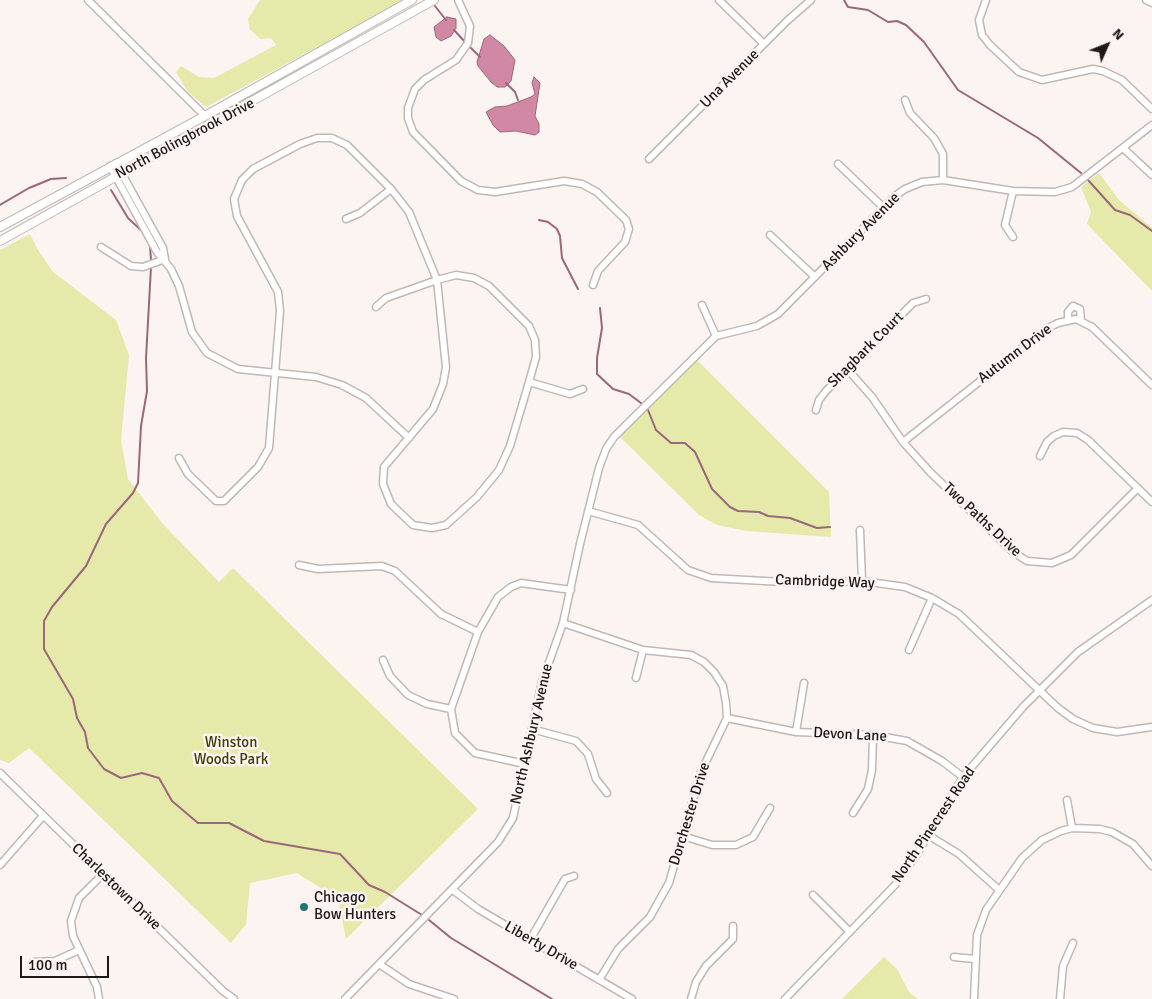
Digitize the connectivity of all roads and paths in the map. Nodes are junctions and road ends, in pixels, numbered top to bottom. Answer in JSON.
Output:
{"nodes":[{"id":1,"x":88,"y":0,"type":"edge"},
{"id":2,"x":412,"y":0,"type":"edge"},
{"id":3,"x":434,"y":0,"type":"edge"},
{"id":4,"x":458,"y":0,"type":"edge"},
{"id":5,"x":719,"y":0,"type":"edge"},
{"id":6,"x":811,"y":0,"type":"edge"},
{"id":7,"x":986,"y":0,"type":"edge"},
{"id":8,"x":1146,"y":0,"type":"edge"},
{"id":9,"x":1152,"y":3,"type":"edge"},
{"id":10,"x":764,"y":44,"type":"junction"},
{"id":11,"x":906,"y":100,"type":"dead end"},
{"id":12,"x":1152,"y":109,"type":"edge"},
{"id":13,"x":205,"y":116,"type":"junction"},
{"id":14,"x":1152,"y":125,"type":"edge"},
{"id":15,"x":1123,"y":148,"type":"junction"},
{"id":16,"x":649,"y":159,"type":"dead end"},
{"id":17,"x":838,"y":164,"type":"dead end"},
{"id":18,"x":113,"y":165,"type":"junction"},
{"id":19,"x":119,"y":174,"type":"junction"},
{"id":20,"x":1152,"y":175,"type":"edge"},
{"id":21,"x":943,"y":180,"type":"junction"},
{"id":22,"x":391,"y":189,"type":"junction"},
{"id":23,"x":1013,"y":191,"type":"junction"},
{"id":24,"x":884,"y":208,"type":"junction"},
{"id":25,"x":346,"y":219,"type":"dead end"},
{"id":26,"x":0,"y":227,"type":"edge"},
{"id":27,"x":770,"y":234,"type":"dead end"},
{"id":28,"x":1013,"y":237,"type":"dead end"},
{"id":29,"x":0,"y":241,"type":"edge"},
{"id":30,"x":101,"y":247,"type":"dead end"},
{"id":31,"x":165,"y":259,"type":"junction"},
{"id":32,"x":815,"y":277,"type":"junction"},
{"id":33,"x":437,"y":280,"type":"junction"},
{"id":34,"x":594,"y":285,"type":"dead end"},
{"id":35,"x":926,"y":299,"type":"dead end"},
{"id":36,"x":702,"y":305,"type":"dead end"},
{"id":37,"x":376,"y":308,"type":"dead end"},
{"id":38,"x":1068,"y":320,"type":"junction"},
{"id":39,"x":1081,"y":321,"type":"junction"},
{"id":40,"x":716,"y":336,"type":"junction"},
{"id":41,"x":848,"y":370,"type":"junction"},
{"id":42,"x":275,"y":372,"type":"junction"},
{"id":43,"x":529,"y":382,"type":"junction"},
{"id":44,"x":1152,"y":384,"type":"edge"},
{"id":45,"x":583,"y":389,"type":"dead end"},
{"id":46,"x":816,"y":410,"type":"dead end"},
{"id":47,"x":409,"y":438,"type":"junction"},
{"id":48,"x":903,"y":442,"type":"junction"},
{"id":49,"x":1040,"y":456,"type":"dead end"},
{"id":50,"x":179,"y":458,"type":"dead end"},
{"id":51,"x":1138,"y":488,"type":"junction"},
{"id":52,"x":1152,"y":502,"type":"edge"},
{"id":53,"x":588,"y":511,"type":"junction"},
{"id":54,"x":860,"y":530,"type":"dead end"},
{"id":55,"x":299,"y":565,"type":"dead end"},
{"id":56,"x":862,"y":581,"type":"junction"},
{"id":57,"x":571,"y":590,"type":"junction"},
{"id":58,"x":932,"y":598,"type":"junction"},
{"id":59,"x":1152,"y":600,"type":"edge"},
{"id":60,"x":564,"y":623,"type":"junction"},
{"id":61,"x":478,"y":632,"type":"junction"},
{"id":62,"x":643,"y":650,"type":"junction"},
{"id":63,"x":909,"y":650,"type":"dead end"},
{"id":64,"x":384,"y":660,"type":"dead end"},
{"id":65,"x":636,"y":678,"type":"dead end"},
{"id":66,"x":804,"y":683,"type":"dead end"},
{"id":67,"x":1038,"y":690,"type":"junction"},
{"id":68,"x":451,"y":709,"type":"junction"},
{"id":69,"x":727,"y":718,"type":"junction"},
{"id":70,"x":1152,"y":728,"type":"edge"},
{"id":71,"x":532,"y":729,"type":"junction"},
{"id":72,"x":796,"y":732,"type":"junction"},
{"id":73,"x":873,"y":735,"type":"junction"},
{"id":74,"x":525,"y":764,"type":"junction"},
{"id":75,"x":0,"y":773,"type":"edge"},
{"id":76,"x":963,"y":777,"type":"junction"},
{"id":77,"x":608,"y":793,"type":"dead end"},
{"id":78,"x":1067,"y":800,"type":"dead end"},
{"id":79,"x":770,"y":808,"type":"dead end"},
{"id":80,"x":853,"y":814,"type":"dead end"},
{"id":81,"x":43,"y":816,"type":"junction"},
{"id":82,"x":1072,"y":828,"type":"junction"},
{"id":83,"x":928,"y":835,"type":"junction"},
{"id":84,"x":683,"y":836,"type":"junction"},
{"id":85,"x":0,"y":865,"type":"edge"},
{"id":86,"x":1152,"y":866,"type":"edge"},
{"id":87,"x":102,"y":874,"type":"junction"},
{"id":88,"x":574,"y":876,"type":"dead end"},
{"id":89,"x":998,"y":889,"type":"junction"},
{"id":90,"x":453,"y":890,"type":"junction"},
{"id":91,"x":813,"y":895,"type":"dead end"},
{"id":92,"x":733,"y":926,"type":"dead end"},
{"id":93,"x":850,"y":932,"type":"junction"},
{"id":94,"x":530,"y":940,"type":"junction"},
{"id":95,"x":1073,"y":943,"type":"dead end"},
{"id":96,"x":79,"y":950,"type":"junction"},
{"id":97,"x":954,"y":957,"type":"dead end"},
{"id":98,"x":975,"y":959,"type":"junction"},
{"id":99,"x":33,"y":962,"type":"dead end"},
{"id":100,"x":379,"y":964,"type":"junction"},
{"id":101,"x":599,"y":980,"type":"junction"},
{"id":102,"x":99,"y":999,"type":"edge"},
{"id":103,"x":233,"y":999,"type":"edge"},
{"id":104,"x":345,"y":999,"type":"edge"},
{"id":105,"x":454,"y":999,"type":"edge"},
{"id":106,"x":632,"y":999,"type":"edge"},
{"id":107,"x":691,"y":999,"type":"edge"},
{"id":108,"x":785,"y":999,"type":"edge"},
{"id":109,"x":974,"y":999,"type":"edge"},
{"id":110,"x":1060,"y":999,"type":"edge"}],
"edges":[{"from":1,"to":13,"type":"street"},
{"from":2,"to":13,"type":"main road","name":"North Bolingbrook Drive"},
{"from":3,"to":19,"type":"main road","name":"North Bolingbrook Drive"},
{"from":4,"to":34,"type":"street"},
{"from":5,"to":10,"type":"street"},
{"from":6,"to":10,"type":"street","name":"Una Avenue"},
{"from":7,"to":12,"type":"street"},
{"from":8,"to":9,"type":"street"},
{"from":10,"to":16,"type":"street","name":"Una Avenue"},
{"from":11,"to":21,"type":"street"},
{"from":13,"to":18,"type":"main road","name":"North Bolingbrook Drive"},
{"from":14,"to":15,"type":"street","name":"Ashbury Avenue"},
{"from":15,"to":20,"type":"street"},
{"from":15,"to":23,"type":"street","name":"Ashbury Avenue"},
{"from":17,"to":24,"type":"street"},
{"from":18,"to":19,"type":"street"},
{"from":18,"to":26,"type":"main road","name":"North Bolingbrook Drive"},
{"from":19,"to":29,"type":"main road","name":"North Bolingbrook Drive"},
{"from":19,"to":31,"type":"street"},
{"from":21,"to":23,"type":"street","name":"Ashbury Avenue"},
{"from":21,"to":24,"type":"street","name":"Ashbury Avenue"},
{"from":22,"to":25,"type":"street"},
{"from":22,"to":33,"type":"street"},
{"from":22,"to":42,"type":"street"},
{"from":23,"to":28,"type":"street"},
{"from":24,"to":32,"type":"street","name":"Ashbury Avenue"},
{"from":27,"to":32,"type":"street"},
{"from":30,"to":31,"type":"street"},
{"from":31,"to":42,"type":"street"},
{"from":32,"to":40,"type":"street","name":"Ashbury Avenue"},
{"from":33,"to":37,"type":"street"},
{"from":33,"to":43,"type":"street"},
{"from":33,"to":47,"type":"street"},
{"from":35,"to":41,"type":"street","name":"Shagbark Court"},
{"from":36,"to":40,"type":"street"},
{"from":38,"to":39,"type":"street","name":"Autumn Drive"},
{"from":38,"to":39,"type":"street"},
{"from":38,"to":48,"type":"street","name":"Autumn Drive"},
{"from":39,"to":44,"type":"street","name":"Autumn Drive"},
{"from":40,"to":53,"type":"street","name":"North Ashbury Avenue"},
{"from":41,"to":46,"type":"street","name":"Shagbark Court"},
{"from":41,"to":48,"type":"street","name":"Two Paths Drive"},
{"from":42,"to":47,"type":"street"},
{"from":42,"to":50,"type":"street"},
{"from":43,"to":45,"type":"street"},
{"from":43,"to":47,"type":"street"},
{"from":48,"to":51,"type":"street","name":"Two Paths Drive"},
{"from":49,"to":51,"type":"street"},
{"from":51,"to":52,"type":"street"},
{"from":53,"to":56,"type":"street","name":"Cambridge Way"},
{"from":53,"to":57,"type":"street","name":"North Ashbury Avenue"},
{"from":54,"to":56,"type":"street"},
{"from":55,"to":61,"type":"street"},
{"from":56,"to":58,"type":"street","name":"Cambridge Way"},
{"from":57,"to":60,"type":"street","name":"North Ashbury Avenue"},
{"from":57,"to":61,"type":"street"},
{"from":58,"to":63,"type":"street"},
{"from":58,"to":67,"type":"street","name":"Cambridge Way"},
{"from":59,"to":67,"type":"street","name":"North Pinecrest Road"},
{"from":60,"to":62,"type":"street"},
{"from":60,"to":71,"type":"street","name":"North Ashbury Avenue"},
{"from":61,"to":68,"type":"street"},
{"from":62,"to":65,"type":"street"},
{"from":62,"to":69,"type":"street"},
{"from":64,"to":68,"type":"street"},
{"from":66,"to":72,"type":"street"},
{"from":67,"to":70,"type":"street","name":"Cambridge Way"},
{"from":67,"to":76,"type":"street","name":"North Pinecrest Road"},
{"from":68,"to":74,"type":"street"},
{"from":69,"to":72,"type":"street","name":"Devon Lane"},
{"from":69,"to":84,"type":"street","name":"Dorchester Drive"},
{"from":71,"to":74,"type":"street","name":"North Ashbury Avenue"},
{"from":71,"to":77,"type":"street"},
{"from":72,"to":73,"type":"street","name":"Devon Lane"},
{"from":73,"to":76,"type":"street","name":"Devon Lane"},
{"from":73,"to":80,"type":"street"},
{"from":74,"to":90,"type":"street","name":"North Ashbury Avenue"},
{"from":75,"to":81,"type":"street","name":"Charlestown Drive"},
{"from":76,"to":83,"type":"street","name":"North Pinecrest Road"},
{"from":78,"to":82,"type":"street"},
{"from":79,"to":84,"type":"street"},
{"from":81,"to":85,"type":"street"},
{"from":81,"to":87,"type":"street","name":"Charlestown Drive"},
{"from":82,"to":86,"type":"street"},
{"from":82,"to":89,"type":"street"},
{"from":83,"to":89,"type":"street"},
{"from":83,"to":93,"type":"street","name":"North Pinecrest Road"},
{"from":84,"to":101,"type":"street","name":"Dorchester Drive"},
{"from":87,"to":96,"type":"street"},
{"from":87,"to":103,"type":"street","name":"Charlestown Drive"},
{"from":88,"to":94,"type":"street"},
{"from":89,"to":98,"type":"street"},
{"from":90,"to":94,"type":"street","name":"Liberty Drive"},
{"from":90,"to":100,"type":"street","name":"North Ashbury Avenue"},
{"from":91,"to":93,"type":"street"},
{"from":92,"to":107,"type":"street"},
{"from":93,"to":108,"type":"street","name":"North Pinecrest Road"},
{"from":94,"to":101,"type":"street","name":"Liberty Drive"},
{"from":95,"to":110,"type":"street"},
{"from":96,"to":99,"type":"street"},
{"from":96,"to":102,"type":"street"},
{"from":97,"to":98,"type":"street"},
{"from":98,"to":109,"type":"street"},
{"from":100,"to":104,"type":"street","name":"North Ashbury Avenue"},
{"from":100,"to":105,"type":"street"},
{"from":101,"to":106,"type":"street","name":"Liberty Drive"}]}
